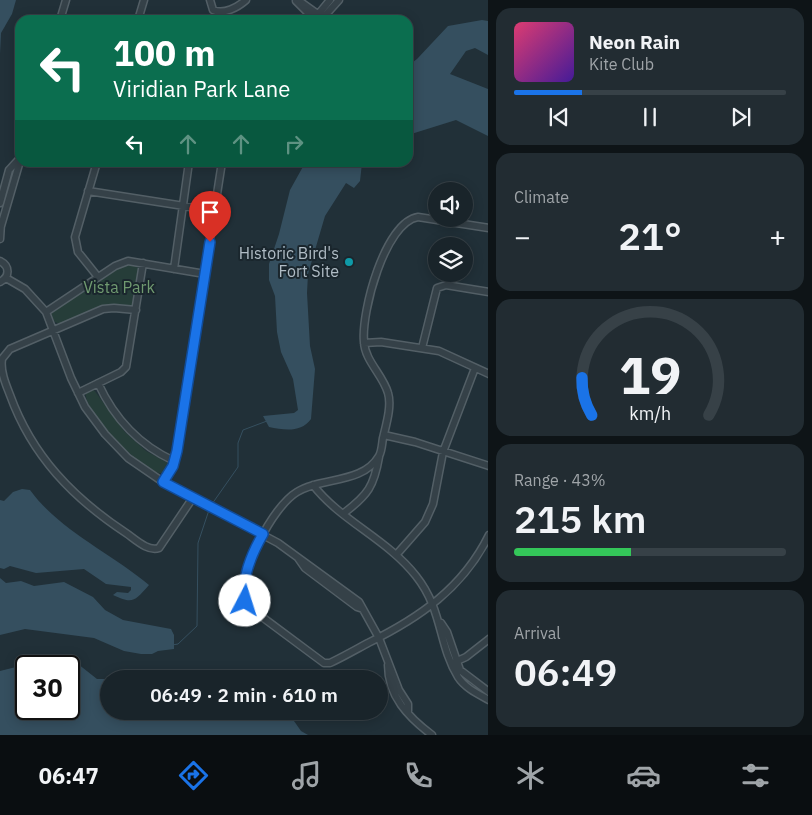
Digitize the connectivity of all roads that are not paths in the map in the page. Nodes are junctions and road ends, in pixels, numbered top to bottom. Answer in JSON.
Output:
{"nodes":[{"id":1,"x":66,"y":0,"type":"edge"},
{"id":2,"x":144,"y":0,"type":"edge"},
{"id":3,"x":210,"y":0,"type":"edge"},
{"id":4,"x":246,"y":0,"type":"edge"},
{"id":5,"x":297,"y":0,"type":"edge"},
{"id":6,"x":330,"y":0,"type":"edge"},
{"id":7,"x":340,"y":0,"type":"edge"},
{"id":8,"x":60,"y":15,"type":"edge"},
{"id":9,"x":140,"y":15,"type":"edge"},
{"id":10,"x":314,"y":15,"type":"edge"},
{"id":11,"x":321,"y":15,"type":"edge"},
{"id":12,"x":323,"y":15,"type":"edge"},
{"id":13,"x":15,"y":164,"type":"edge"},
{"id":14,"x":17,"y":167,"type":"edge"},
{"id":15,"x":95,"y":167,"type":"edge"},
{"id":16,"x":189,"y":167,"type":"edge"},
{"id":17,"x":221,"y":167,"type":"edge"},
{"id":18,"x":88,"y":191,"type":"junction"},
{"id":19,"x":0,"y":203,"type":"edge"},
{"id":20,"x":185,"y":206,"type":"junction"},
{"id":21,"x":216,"y":211,"type":"junction"},
{"id":22,"x":0,"y":222,"type":"edge"},
{"id":23,"x":488,"y":228,"type":"edge"},
{"id":24,"x":0,"y":239,"type":"edge"},
{"id":25,"x":0,"y":261,"type":"edge"},
{"id":26,"x":143,"y":264,"type":"junction"},
{"id":27,"x":174,"y":269,"type":"junction"},
{"id":28,"x":205,"y":274,"type":"junction"},
{"id":29,"x":98,"y":276,"type":"junction"},
{"id":30,"x":6,"y":278,"type":"junction"},
{"id":31,"x":0,"y":282,"type":"edge"},
{"id":32,"x":488,"y":292,"type":"edge"},
{"id":33,"x":136,"y":310,"type":"junction"},
{"id":34,"x":46,"y":312,"type":"junction"},
{"id":35,"x":55,"y":330,"type":"junction"},
{"id":36,"x":364,"y":343,"type":"junction"},
{"id":37,"x":422,"y":348,"type":"junction"},
{"id":38,"x":475,"y":368,"type":"junction"},
{"id":39,"x":488,"y":374,"type":"edge"},
{"id":40,"x":98,"y":383,"type":"junction"},
{"id":41,"x":78,"y":393,"type":"junction"},
{"id":42,"x":384,"y":435,"type":"junction"},
{"id":43,"x":443,"y":452,"type":"junction"},
{"id":44,"x":380,"y":455,"type":"junction"},
{"id":45,"x":174,"y":461,"type":"junction"},
{"id":46,"x":488,"y":466,"type":"edge"},
{"id":47,"x":163,"y":482,"type":"junction"},
{"id":48,"x":313,"y":485,"type":"junction"},
{"id":49,"x":192,"y":499,"type":"junction"},
{"id":50,"x":344,"y":513,"type":"junction"},
{"id":51,"x":263,"y":534,"type":"junction"},
{"id":52,"x":488,"y":535,"type":"edge"},
{"id":53,"x":397,"y":554,"type":"junction"},
{"id":54,"x":434,"y":604,"type":"junction"},
{"id":55,"x":379,"y":638,"type":"junction"},
{"id":56,"x":488,"y":639,"type":"edge"},
{"id":57,"x":455,"y":663,"type":"junction"},
{"id":58,"x":488,"y":692,"type":"edge"},
{"id":59,"x":488,"y":700,"type":"edge"},
{"id":60,"x":432,"y":735,"type":"edge"}],
"edges":[{"from":1,"to":8,"type":"street"},
{"from":2,"to":9,"type":"street"},
{"from":3,"to":4,"type":"street"},
{"from":5,"to":10,"type":"street"},
{"from":6,"to":11,"type":"street"},
{"from":7,"to":12,"type":"street"},
{"from":13,"to":19,"type":"street"},
{"from":14,"to":22,"type":"street"},
{"from":15,"to":18,"type":"street"},
{"from":16,"to":20,"type":"street"},
{"from":17,"to":21,"type":"street"},
{"from":18,"to":20,"type":"street"},
{"from":18,"to":29,"type":"street"},
{"from":20,"to":21,"type":"street"},
{"from":20,"to":27,"type":"street"},
{"from":21,"to":28,"type":"street"},
{"from":22,"to":24,"type":"street"},
{"from":23,"to":36,"type":"street"},
{"from":25,"to":30,"type":"street"},
{"from":26,"to":27,"type":"street"},
{"from":26,"to":29,"type":"street"},
{"from":26,"to":33,"type":"street"},
{"from":27,"to":28,"type":"street"},
{"from":28,"to":45,"type":"street"},
{"from":29,"to":34,"type":"street"},
{"from":30,"to":31,"type":"street"},
{"from":30,"to":34,"type":"street"},
{"from":32,"to":37,"type":"street"},
{"from":33,"to":35,"type":"street"},
{"from":33,"to":40,"type":"street"},
{"from":34,"to":35,"type":"street"},
{"from":35,"to":41,"type":"street"},
{"from":35,"to":49,"type":"street"},
{"from":36,"to":37,"type":"street"},
{"from":36,"to":42,"type":"street"},
{"from":37,"to":38,"type":"street"},
{"from":38,"to":39,"type":"street"},
{"from":38,"to":43,"type":"street"},
{"from":40,"to":41,"type":"street"},
{"from":40,"to":45,"type":"street"},
{"from":41,"to":47,"type":"street"},
{"from":42,"to":43,"type":"street"},
{"from":42,"to":44,"type":"street"},
{"from":43,"to":46,"type":"street"},
{"from":43,"to":53,"type":"street"},
{"from":44,"to":48,"type":"street"},
{"from":44,"to":50,"type":"street"},
{"from":45,"to":47,"type":"street"},
{"from":47,"to":49,"type":"street"},
{"from":48,"to":50,"type":"street"},
{"from":48,"to":51,"type":"street"},
{"from":49,"to":51,"type":"street"},
{"from":50,"to":53,"type":"street"},
{"from":51,"to":55,"type":"street"},
{"from":51,"to":55,"type":"street"},
{"from":52,"to":54,"type":"street"},
{"from":53,"to":54,"type":"street"},
{"from":54,"to":55,"type":"street"},
{"from":54,"to":57,"type":"street"},
{"from":55,"to":60,"type":"street"},
{"from":56,"to":57,"type":"street"},
{"from":57,"to":58,"type":"street"},
{"from":57,"to":59,"type":"street"}]}
